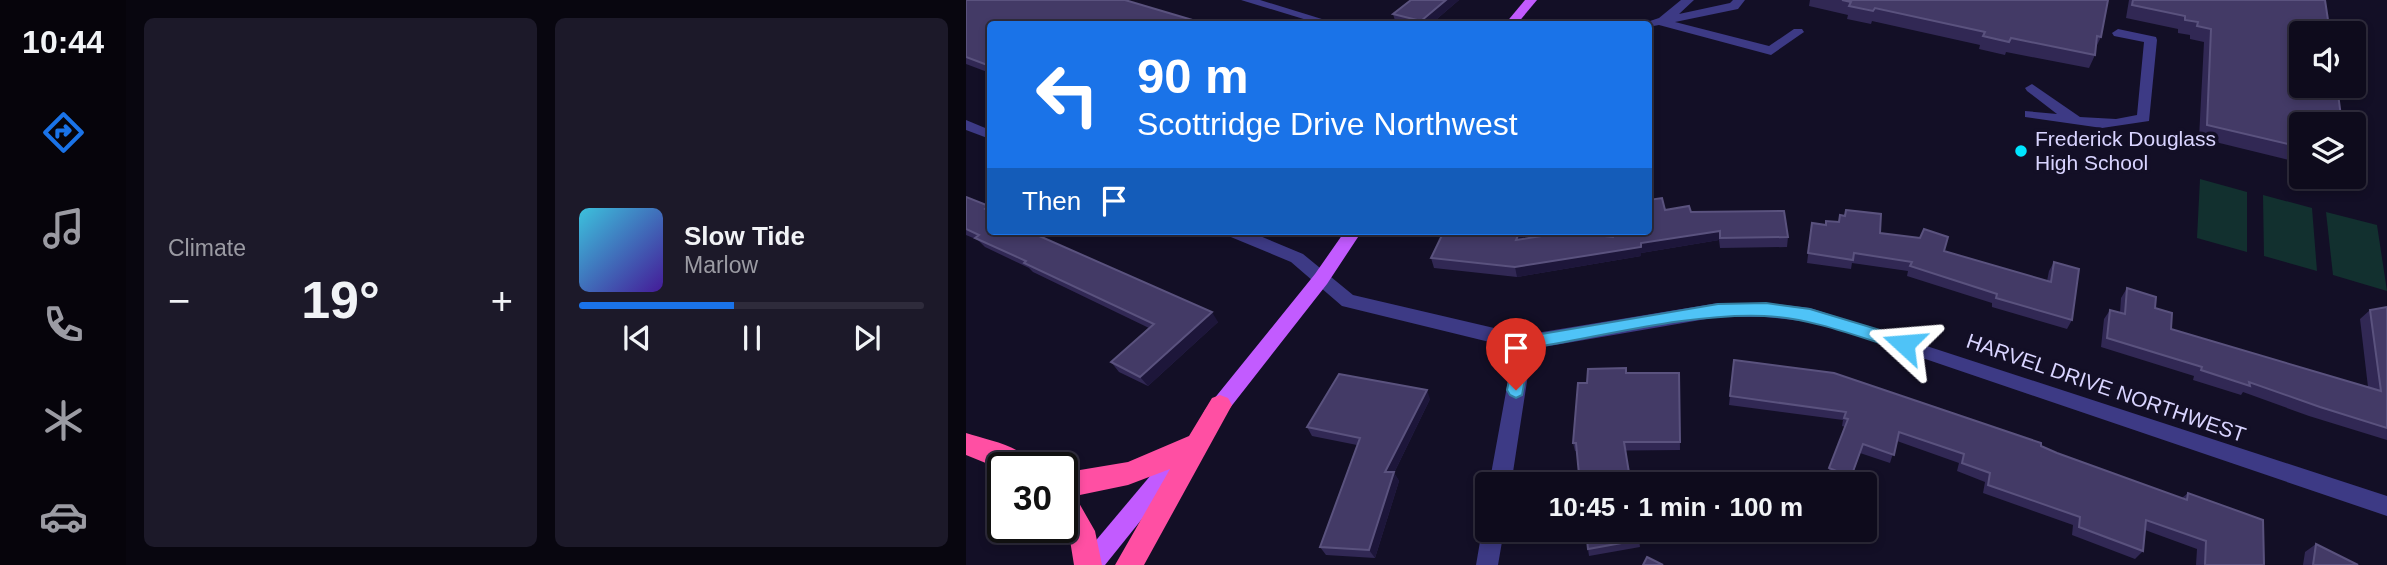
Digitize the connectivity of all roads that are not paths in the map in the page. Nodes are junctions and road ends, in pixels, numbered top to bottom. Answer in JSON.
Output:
{"nodes":[{"id":1,"x":1247,"y":0,"type":"edge"},
{"id":2,"x":1531,"y":0,"type":"edge"},
{"id":3,"x":1688,"y":0,"type":"edge"},
{"id":4,"x":1738,"y":0,"type":"edge"},
{"id":5,"x":1321,"y":21,"type":"edge"},
{"id":6,"x":1514,"y":21,"type":"edge"},
{"id":7,"x":1661,"y":22,"type":"junction"},
{"id":8,"x":1652,"y":23,"type":"edge"},
{"id":9,"x":1798,"y":32,"type":"dead end"},
{"id":10,"x":2118,"y":33,"type":"dead end"},
{"id":11,"x":2032,"y":88,"type":"dead end"},
{"id":12,"x":2030,"y":114,"type":"dead end"},
{"id":13,"x":2078,"y":123,"type":"junction"},
{"id":14,"x":966,"y":125,"type":"edge"},
{"id":15,"x":987,"y":134,"type":"edge"},
{"id":16,"x":1242,"y":235,"type":"edge"},
{"id":17,"x":1351,"y":235,"type":"edge"},
{"id":18,"x":1321,"y":279,"type":"junction"},
{"id":19,"x":1524,"y":343,"type":"junction"},
{"id":20,"x":1220,"y":405,"type":"junction"},
{"id":21,"x":966,"y":444,"type":"edge"},
{"id":22,"x":1188,"y":446,"type":"junction"},
{"id":23,"x":990,"y":452,"type":"edge"},
{"id":24,"x":1502,"y":472,"type":"edge"},
{"id":25,"x":1078,"y":484,"type":"edge"},
{"id":26,"x":2387,"y":506,"type":"edge"},
{"id":27,"x":1078,"y":524,"type":"edge"},
{"id":28,"x":1491,"y":542,"type":"edge"},
{"id":29,"x":1089,"y":565,"type":"edge"},
{"id":30,"x":1129,"y":565,"type":"edge"},
{"id":31,"x":1487,"y":565,"type":"edge"}],
"edges":[{"from":1,"to":5,"type":"street"},
{"from":2,"to":6,"type":"main road"},
{"from":3,"to":7,"type":"street"},
{"from":4,"to":7,"type":"street"},
{"from":7,"to":8,"type":"street"},
{"from":7,"to":9,"type":"street"},
{"from":10,"to":13,"type":"street"},
{"from":11,"to":13,"type":"street"},
{"from":12,"to":13,"type":"street"},
{"from":14,"to":15,"type":"street"},
{"from":16,"to":18,"type":"street","name":"HARVEL DRIVE NORTHWEST"},
{"from":17,"to":18,"type":"main road"},
{"from":18,"to":19,"type":"street","name":"HARVEL DRIVE NORTHWEST"},
{"from":18,"to":20,"type":"main road"},
{"from":19,"to":24,"type":"street"},
{"from":19,"to":26,"type":"street","name":"HARVEL DRIVE NORTHWEST"},
{"from":20,"to":22,"type":"main road"},
{"from":20,"to":30,"type":"highway"},
{"from":21,"to":23,"type":"highway"},
{"from":22,"to":25,"type":"highway"},
{"from":22,"to":29,"type":"main road"},
{"from":27,"to":29,"type":"highway"},
{"from":28,"to":31,"type":"street"}]}
